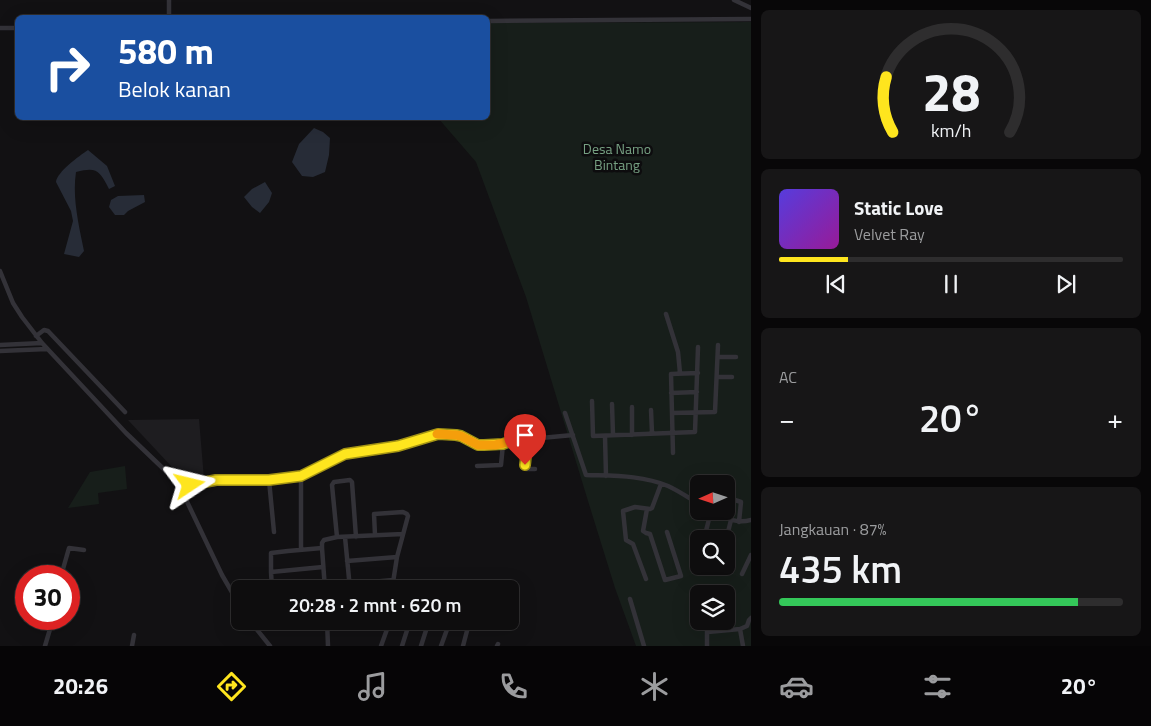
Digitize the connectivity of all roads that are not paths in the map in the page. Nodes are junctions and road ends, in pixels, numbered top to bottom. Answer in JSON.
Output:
{"nodes":[{"id":1,"x":169,"y":0,"type":"edge"},
{"id":2,"x":734,"y":0,"type":"edge"},
{"id":3,"x":751,"y":8,"type":"edge"},
{"id":4,"x":169,"y":15,"type":"edge"},
{"id":5,"x":751,"y":19,"type":"edge"},
{"id":6,"x":490,"y":21,"type":"edge"},
{"id":7,"x":0,"y":28,"type":"edge"},
{"id":8,"x":15,"y":28,"type":"edge"},
{"id":9,"x":0,"y":271,"type":"edge"},
{"id":10,"x":666,"y":314,"type":"dead end"},
{"id":11,"x":36,"y":336,"type":"junction"},
{"id":12,"x":42,"y":343,"type":"junction"},
{"id":13,"x":0,"y":345,"type":"edge"},
{"id":14,"x":718,"y":345,"type":"dead end"},
{"id":15,"x":698,"y":347,"type":"dead end"},
{"id":16,"x":47,"y":349,"type":"junction"},
{"id":17,"x":0,"y":351,"type":"edge"},
{"id":18,"x":736,"y":357,"type":"dead end"},
{"id":19,"x":718,"y":358,"type":"junction"},
{"id":20,"x":680,"y":373,"type":"junction"},
{"id":21,"x":698,"y":373,"type":"junction"},
{"id":22,"x":717,"y":377,"type":"junction"},
{"id":23,"x":732,"y":377,"type":"dead end"},
{"id":24,"x":697,"y":392,"type":"junction"},
{"id":25,"x":671,"y":393,"type":"junction"},
{"id":26,"x":592,"y":401,"type":"dead end"},
{"id":27,"x":612,"y":404,"type":"dead end"},
{"id":28,"x":632,"y":407,"type":"dead end"},
{"id":29,"x":651,"y":410,"type":"dead end"},
{"id":30,"x":125,"y":412,"type":"dead end"},
{"id":31,"x":696,"y":412,"type":"junction"},
{"id":32,"x":565,"y":413,"type":"dead end"},
{"id":33,"x":672,"y":413,"type":"junction"},
{"id":34,"x":672,"y":433,"type":"junction"},
{"id":35,"x":632,"y":434,"type":"junction"},
{"id":36,"x":652,"y":434,"type":"junction"},
{"id":37,"x":572,"y":435,"type":"junction"},
{"id":38,"x":613,"y":435,"type":"junction"},
{"id":39,"x":605,"y":436,"type":"junction"},
{"id":40,"x":528,"y":439,"type":"junction"},
{"id":41,"x":503,"y":444,"type":"junction"},
{"id":42,"x":673,"y":453,"type":"dead end"},
{"id":43,"x":477,"y":466,"type":"dead end"},
{"id":44,"x":535,"y":470,"type":"dead end"},
{"id":45,"x":301,"y":476,"type":"junction"},
{"id":46,"x":606,"y":476,"type":"junction"},
{"id":47,"x":269,"y":480,"type":"junction"},
{"id":48,"x":661,"y":484,"type":"junction"},
{"id":49,"x":180,"y":487,"type":"junction"},
{"id":50,"x":690,"y":499,"type":"edge"},
{"id":51,"x":735,"y":500,"type":"edge"},
{"id":52,"x":647,"y":509,"type":"junction"},
{"id":53,"x":730,"y":520,"type":"joint"},
{"id":54,"x":751,"y":520,"type":"edge"},
{"id":55,"x":738,"y":522,"type":"junction"},
{"id":56,"x":728,"y":530,"type":"edge"},
{"id":57,"x":274,"y":532,"type":"dead end"},
{"id":58,"x":668,"y":532,"type":"dead end"},
{"id":59,"x":403,"y":534,"type":"junction"},
{"id":60,"x":375,"y":535,"type":"junction"},
{"id":61,"x":337,"y":537,"type":"junction"},
{"id":62,"x":345,"y":537,"type":"junction"},
{"id":63,"x":356,"y":537,"type":"junction"},
{"id":64,"x":322,"y":548,"type":"junction"},
{"id":65,"x":84,"y":550,"type":"dead end"},
{"id":66,"x":301,"y":550,"type":"junction"},
{"id":67,"x":751,"y":555,"type":"edge"},
{"id":68,"x":397,"y":557,"type":"junction"},
{"id":69,"x":347,"y":561,"type":"junction"},
{"id":70,"x":65,"y":565,"type":"edge"},
{"id":71,"x":323,"y":567,"type":"junction"},
{"id":72,"x":271,"y":572,"type":"junction"},
{"id":73,"x":742,"y":574,"type":"dead end"},
{"id":74,"x":271,"y":580,"type":"edge"},
{"id":75,"x":324,"y":580,"type":"edge"},
{"id":76,"x":348,"y":580,"type":"edge"},
{"id":77,"x":393,"y":580,"type":"edge"},
{"id":78,"x":646,"y":580,"type":"dead end"},
{"id":79,"x":231,"y":590,"type":"edge"},
{"id":80,"x":630,"y":599,"type":"dead end"},
{"id":81,"x":751,"y":618,"type":"edge"},
{"id":82,"x":740,"y":629,"type":"junction"},
{"id":83,"x":50,"y":630,"type":"edge"},
{"id":84,"x":257,"y":630,"type":"edge"},
{"id":85,"x":327,"y":630,"type":"edge"},
{"id":86,"x":387,"y":630,"type":"edge"},
{"id":87,"x":407,"y":630,"type":"edge"},
{"id":88,"x":426,"y":630,"type":"edge"},
{"id":89,"x":447,"y":630,"type":"edge"},
{"id":90,"x":467,"y":630,"type":"edge"},
{"id":91,"x":708,"y":632,"type":"joint"},
{"id":92,"x":134,"y":635,"type":"dead end"},
{"id":93,"x":45,"y":646,"type":"edge"},
{"id":94,"x":132,"y":646,"type":"edge"},
{"id":95,"x":270,"y":646,"type":"edge"},
{"id":96,"x":328,"y":646,"type":"edge"},
{"id":97,"x":381,"y":646,"type":"edge"},
{"id":98,"x":402,"y":646,"type":"edge"},
{"id":99,"x":421,"y":646,"type":"edge"},
{"id":100,"x":441,"y":646,"type":"edge"},
{"id":101,"x":463,"y":646,"type":"edge"},
{"id":102,"x":644,"y":646,"type":"edge"},
{"id":103,"x":706,"y":646,"type":"edge"},
{"id":104,"x":743,"y":646,"type":"edge"}],
"edges":[{"from":1,"to":4,"type":"street"},
{"from":2,"to":3,"type":"street"},
{"from":5,"to":6,"type":"street"},
{"from":7,"to":8,"type":"street"},
{"from":9,"to":11,"type":"street"},
{"from":10,"to":20,"type":"street"},
{"from":11,"to":12,"type":"street"},
{"from":11,"to":30,"type":"street"},
{"from":12,"to":13,"type":"street"},
{"from":12,"to":16,"type":"street"},
{"from":14,"to":19,"type":"street"},
{"from":15,"to":21,"type":"street"},
{"from":16,"to":17,"type":"street"},
{"from":16,"to":49,"type":"street"},
{"from":18,"to":19,"type":"street"},
{"from":19,"to":22,"type":"street"},
{"from":20,"to":21,"type":"street"},
{"from":20,"to":25,"type":"street"},
{"from":21,"to":24,"type":"street"},
{"from":22,"to":23,"type":"street"},
{"from":22,"to":31,"type":"street"},
{"from":24,"to":25,"type":"street"},
{"from":24,"to":31,"type":"street"},
{"from":25,"to":33,"type":"street"},
{"from":26,"to":39,"type":"street"},
{"from":27,"to":38,"type":"street"},
{"from":28,"to":35,"type":"street"},
{"from":29,"to":36,"type":"street"},
{"from":31,"to":33,"type":"street"},
{"from":31,"to":34,"type":"street"},
{"from":32,"to":37,"type":"street"},
{"from":33,"to":34,"type":"street"},
{"from":34,"to":36,"type":"street"},
{"from":34,"to":42,"type":"street"},
{"from":35,"to":36,"type":"street"},
{"from":35,"to":38,"type":"street"},
{"from":37,"to":40,"type":"street"},
{"from":37,"to":46,"type":"street"},
{"from":38,"to":39,"type":"street"},
{"from":39,"to":46,"type":"street"},
{"from":40,"to":41,"type":"street"},
{"from":40,"to":44,"type":"street"},
{"from":41,"to":43,"type":"street"},
{"from":41,"to":45,"type":"street"},
{"from":45,"to":47,"type":"street"},
{"from":45,"to":66,"type":"street"},
{"from":46,"to":48,"type":"street"},
{"from":47,"to":49,"type":"street"},
{"from":47,"to":57,"type":"street"},
{"from":48,"to":50,"type":"street"},
{"from":48,"to":52,"type":"street"},
{"from":49,"to":79,"type":"street"},
{"from":51,"to":55,"type":"street"},
{"from":52,"to":58,"type":"street"},
{"from":52,"to":78,"type":"street"},
{"from":53,"to":55,"type":"street"},
{"from":53,"to":56,"type":"street"},
{"from":54,"to":55,"type":"street"},
{"from":59,"to":60,"type":"street"},
{"from":59,"to":60,"type":"street"},
{"from":59,"to":68,"type":"street"},
{"from":60,"to":63,"type":"street"},
{"from":61,"to":62,"type":"street"},
{"from":61,"to":63,"type":"street"},
{"from":61,"to":64,"type":"street"},
{"from":62,"to":63,"type":"street"},
{"from":62,"to":69,"type":"street"},
{"from":64,"to":66,"type":"street"},
{"from":64,"to":71,"type":"street"},
{"from":65,"to":70,"type":"street"},
{"from":66,"to":72,"type":"street"},
{"from":67,"to":73,"type":"street"},
{"from":68,"to":69,"type":"street"},
{"from":68,"to":77,"type":"street"},
{"from":69,"to":76,"type":"street"},
{"from":71,"to":72,"type":"street"},
{"from":71,"to":75,"type":"street"},
{"from":72,"to":74,"type":"street"},
{"from":80,"to":102,"type":"street"},
{"from":81,"to":82,"type":"street"},
{"from":82,"to":91,"type":"street"},
{"from":82,"to":104,"type":"street"},
{"from":83,"to":93,"type":"street"},
{"from":84,"to":95,"type":"street"},
{"from":85,"to":96,"type":"street"},
{"from":86,"to":97,"type":"street"},
{"from":87,"to":98,"type":"street"},
{"from":88,"to":99,"type":"street"},
{"from":89,"to":100,"type":"street"},
{"from":90,"to":101,"type":"street"},
{"from":91,"to":103,"type":"street"},
{"from":92,"to":94,"type":"street"}]}
